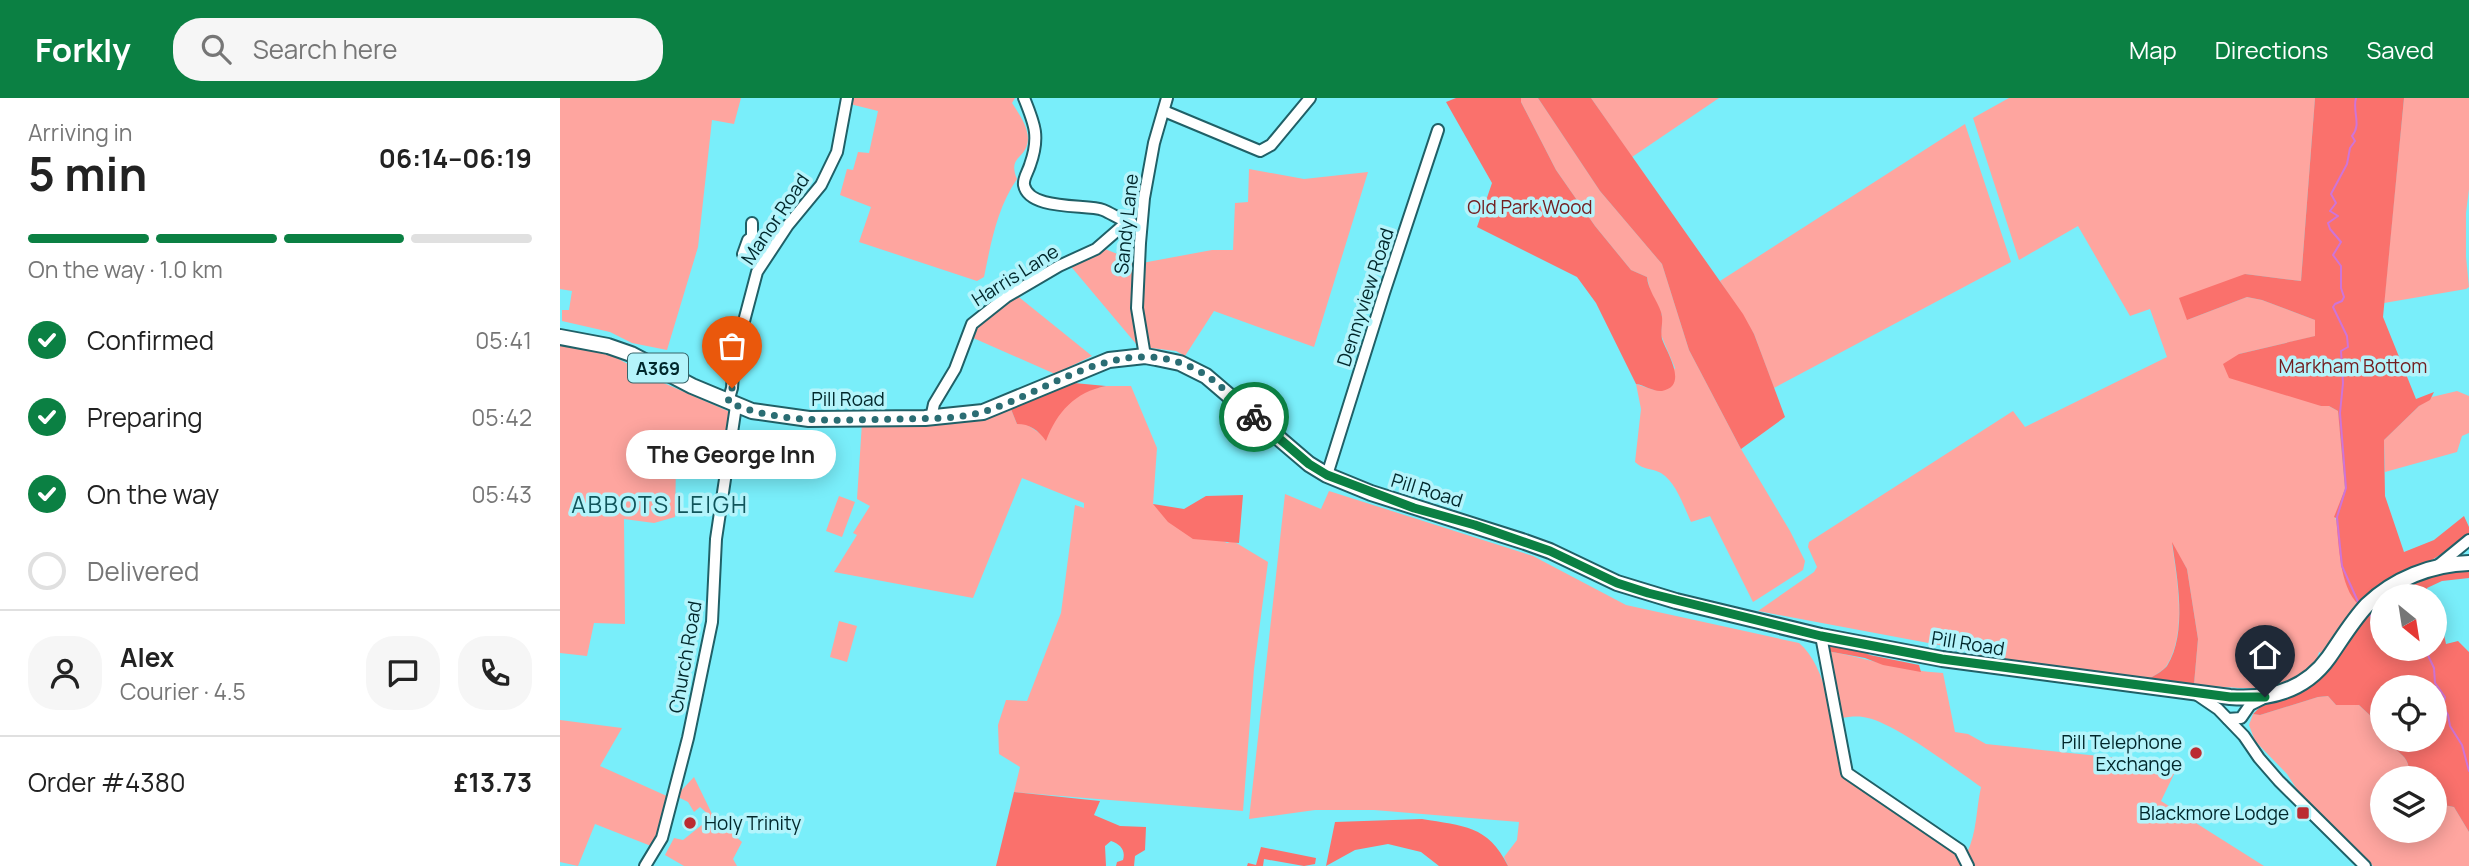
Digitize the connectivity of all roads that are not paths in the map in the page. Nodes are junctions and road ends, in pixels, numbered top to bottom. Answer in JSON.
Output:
{"nodes":[{"id":1,"x":847,"y":98,"type":"edge"},
{"id":2,"x":1024,"y":98,"type":"edge"},
{"id":3,"x":1167,"y":98,"type":"edge"},
{"id":4,"x":1310,"y":98,"type":"edge"},
{"id":5,"x":1164,"y":111,"type":"junction"},
{"id":6,"x":1438,"y":130,"type":"dead end"},
{"id":7,"x":1127,"y":222,"type":"junction"},
{"id":8,"x":752,"y":223,"type":"dead end"},
{"id":9,"x":1141,"y":224,"type":"junction"},
{"id":10,"x":764,"y":241,"type":"junction"},
{"id":11,"x":743,"y":254,"type":"dead end"},
{"id":12,"x":560,"y":337,"type":"edge"},
{"id":13,"x":1145,"y":356,"type":"junction"},
{"id":14,"x":732,"y":404,"type":"junction"},
{"id":15,"x":931,"y":418,"type":"junction"},
{"id":16,"x":1327,"y":475,"type":"junction"},
{"id":17,"x":2469,"y":540,"type":"edge"},
{"id":18,"x":2469,"y":563,"type":"edge"},
{"id":19,"x":2434,"y":568,"type":"junction"},
{"id":20,"x":1821,"y":636,"type":"junction"},
{"id":21,"x":2265,"y":697,"type":"junction"},
{"id":22,"x":2223,"y":700,"type":"junction"},
{"id":23,"x":2241,"y":718,"type":"junction"},
{"id":24,"x":2228,"y":719,"type":"junction"},
{"id":25,"x":2244,"y":736,"type":"junction"},
{"id":26,"x":645,"y":866,"type":"edge"},
{"id":27,"x":1968,"y":866,"type":"edge"},
{"id":28,"x":2365,"y":866,"type":"edge"}],
"edges":[{"from":1,"to":10,"type":"street","name":"Manor Road"},
{"from":2,"to":7,"type":"street"},
{"from":3,"to":5,"type":"street","name":"Sandy Lane"},
{"from":4,"to":5,"type":"street"},
{"from":5,"to":9,"type":"street","name":"Sandy Lane"},
{"from":6,"to":16,"type":"street","name":"Dennyview Road"},
{"from":7,"to":9,"type":"street"},
{"from":7,"to":15,"type":"street","name":"Harris Lane"},
{"from":8,"to":10,"type":"street"},
{"from":9,"to":13,"type":"street","name":"Sandy Lane"},
{"from":10,"to":11,"type":"street"},
{"from":10,"to":14,"type":"street","name":"Manor Road"},
{"from":12,"to":14,"type":"main road","number":"A369"},
{"from":13,"to":15,"type":"main road","name":"Pill Road","number":"A369"},
{"from":13,"to":16,"type":"main road","name":"Pill Road","number":"A369"},
{"from":14,"to":15,"type":"main road","name":"Pill Road","number":"A369"},
{"from":14,"to":26,"type":"street","name":"Church Road"},
{"from":16,"to":20,"type":"main road","name":"Pill Road","number":"A369"},
{"from":17,"to":19,"type":"street"},
{"from":18,"to":19,"type":"main road","number":"A369"},
{"from":19,"to":21,"type":"main road","number":"A369"},
{"from":20,"to":22,"type":"main road","name":"Pill Road","number":"A369"},
{"from":20,"to":27,"type":"street"},
{"from":21,"to":22,"type":"main road","number":"A369"},
{"from":21,"to":23,"type":"street"},
{"from":22,"to":23,"type":"street"},
{"from":22,"to":24,"type":"street"},
{"from":23,"to":24,"type":"street"},
{"from":23,"to":25,"type":"street"},
{"from":24,"to":25,"type":"street"},
{"from":25,"to":28,"type":"street"}]}
